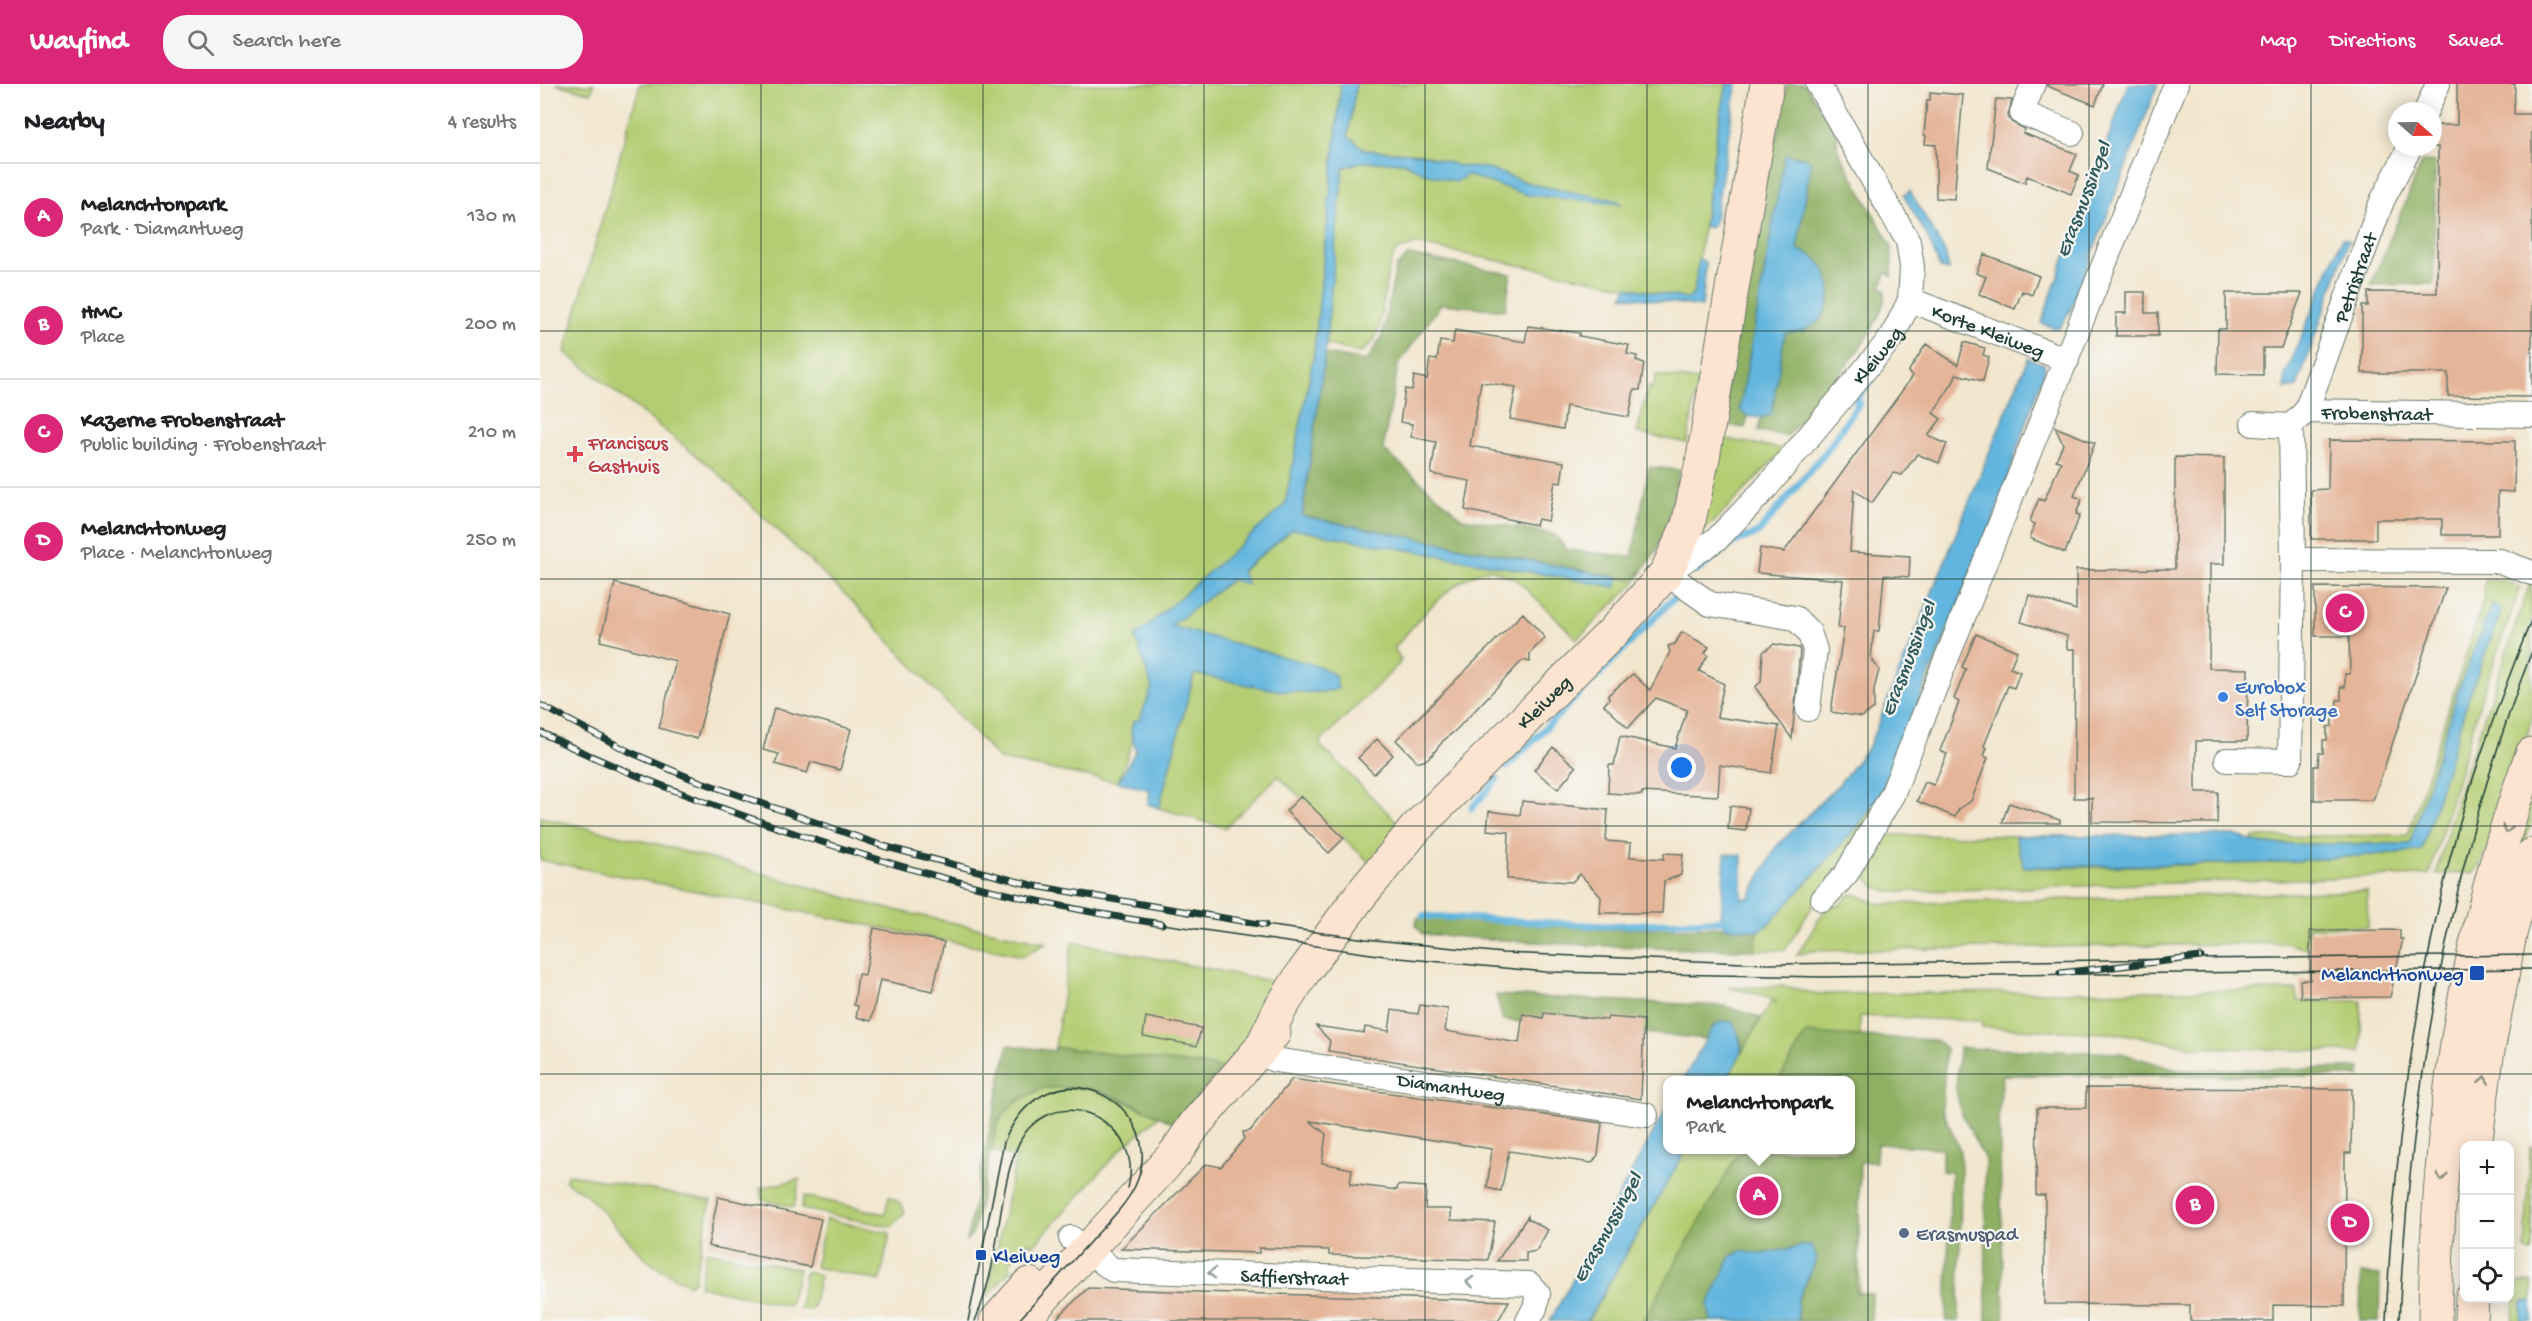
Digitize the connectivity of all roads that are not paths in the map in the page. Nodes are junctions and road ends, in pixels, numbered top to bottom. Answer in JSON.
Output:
{"nodes":[{"id":1,"x":1767,"y":84,"type":"edge"},
{"id":2,"x":1818,"y":84,"type":"edge"},
{"id":3,"x":2033,"y":84,"type":"edge"},
{"id":4,"x":2176,"y":84,"type":"edge"},
{"id":5,"x":2438,"y":84,"type":"edge"},
{"id":6,"x":2430,"y":102,"type":"edge"},
{"id":7,"x":2072,"y":133,"type":"dead end"},
{"id":8,"x":2405,"y":156,"type":"edge"},
{"id":9,"x":1910,"y":300,"type":"junction"},
{"id":10,"x":2067,"y":360,"type":"junction"},
{"id":11,"x":2532,"y":415,"type":"edge"},
{"id":12,"x":2298,"y":418,"type":"junction"},
{"id":13,"x":2253,"y":424,"type":"dead end"},
{"id":14,"x":2293,"y":560,"type":"junction"},
{"id":15,"x":1666,"y":573,"type":"junction"},
{"id":16,"x":2532,"y":573,"type":"edge"},
{"id":17,"x":1808,"y":710,"type":"dead end"},
{"id":18,"x":2532,"y":754,"type":"edge"},
{"id":19,"x":2228,"y":760,"type":"dead end"},
{"id":20,"x":2532,"y":855,"type":"edge"},
{"id":21,"x":1823,"y":899,"type":"dead end"},
{"id":22,"x":1259,"y":1052,"type":"junction"},
{"id":23,"x":1646,"y":1115,"type":"dead end"},
{"id":24,"x":2476,"y":1141,"type":"edge"},
{"id":25,"x":1078,"y":1245,"type":"junction"},
{"id":26,"x":2472,"y":1303,"type":"edge"},
{"id":27,"x":996,"y":1321,"type":"edge"},
{"id":28,"x":1022,"y":1321,"type":"edge"},
{"id":29,"x":1528,"y":1321,"type":"edge"},
{"id":30,"x":2435,"y":1321,"type":"edge"},
{"id":31,"x":2471,"y":1321,"type":"edge"}],
"edges":[{"from":1,"to":15,"type":"street","name":"Kleiweg"},
{"from":2,"to":9,"type":"street","name":"Kleiweg"},
{"from":3,"to":7,"type":"street"},
{"from":4,"to":10,"type":"street"},
{"from":5,"to":6,"type":"street"},
{"from":8,"to":12,"type":"street","name":"Petristraat"},
{"from":9,"to":10,"type":"street","name":"Korte Kleiweg"},
{"from":9,"to":15,"type":"street","name":"Kleiweg"},
{"from":10,"to":21,"type":"street"},
{"from":11,"to":12,"type":"street","name":"Frobenstraat"},
{"from":12,"to":13,"type":"street"},
{"from":12,"to":14,"type":"street"},
{"from":14,"to":16,"type":"street"},
{"from":14,"to":19,"type":"street"},
{"from":15,"to":17,"type":"street"},
{"from":15,"to":22,"type":"street","name":"Kleiweg"},
{"from":18,"to":30,"type":"street","one_way":true},
{"from":24,"to":20,"type":"street","one_way":true},
{"from":22,"to":23,"type":"street","name":"Diamantweg"},
{"from":22,"to":25,"type":"street","name":"Kleiweg"},
{"from":25,"to":27,"type":"street","name":"Kleiweg"},
{"from":25,"to":28,"type":"street","name":"Kleiweg"},
{"from":29,"to":25,"type":"street","name":"Saffierstraat","one_way":true},
{"from":26,"to":31,"type":"street"}]}
